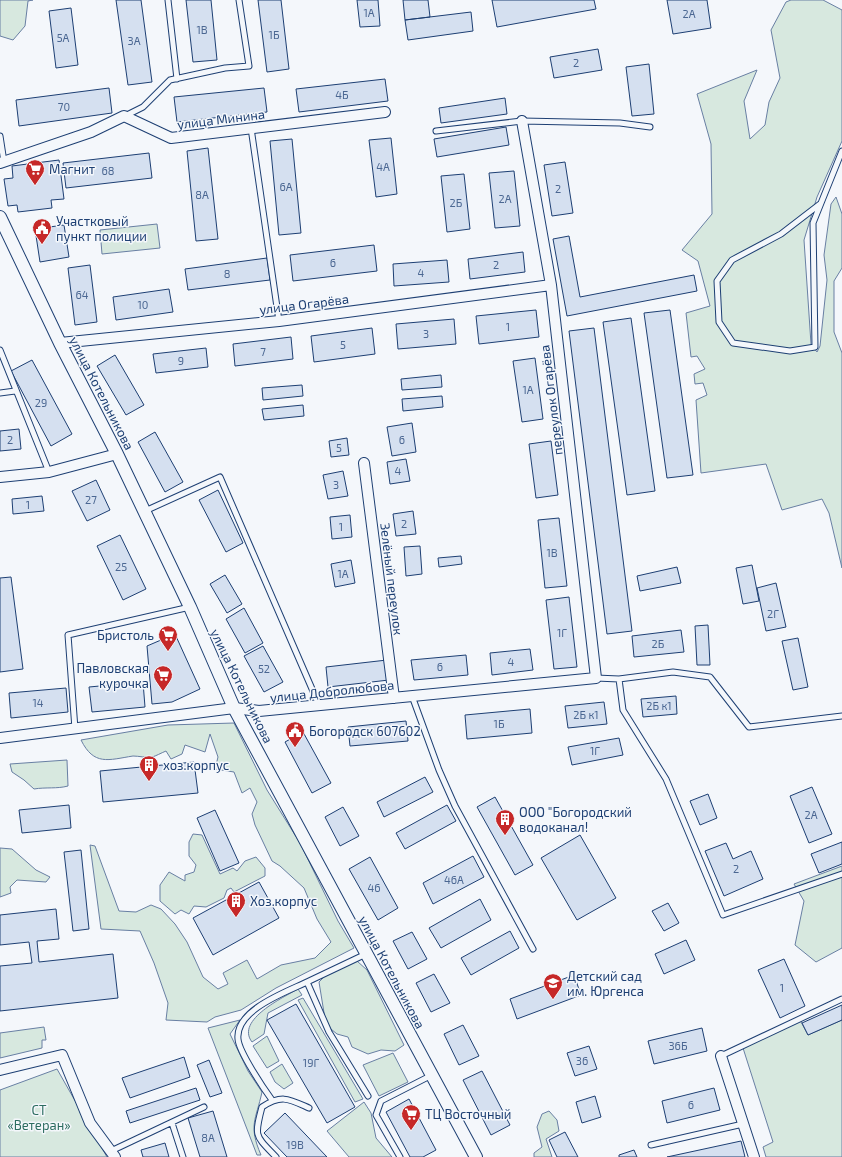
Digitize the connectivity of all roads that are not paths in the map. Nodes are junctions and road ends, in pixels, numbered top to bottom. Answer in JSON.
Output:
{"nodes":[{"id":1,"x":168,"y":0,"type":"edge"},
{"id":2,"x":239,"y":0,"type":"edge"},
{"id":3,"x":176,"y":79,"type":"junction"},
{"id":4,"x":385,"y":112,"type":"dead end"},
{"id":5,"x":124,"y":116,"type":"junction"},
{"id":6,"x":522,"y":121,"type":"junction"},
{"id":7,"x":650,"y":127,"type":"dead end"},
{"id":8,"x":251,"y":128,"type":"junction"},
{"id":9,"x":436,"y":131,"type":"dead end"},
{"id":10,"x":0,"y":136,"type":"edge"},
{"id":11,"x":842,"y":150,"type":"edge"},
{"id":12,"x":2,"y":163,"type":"edge"},
{"id":13,"x":820,"y":204,"type":"junction"},
{"id":14,"x":0,"y":217,"type":"edge"},
{"id":15,"x":551,"y":285,"type":"junction"},
{"id":16,"x":279,"y":321,"type":"junction"},
{"id":17,"x":60,"y":343,"type":"junction"},
{"id":18,"x":0,"y":350,"type":"edge"},
{"id":19,"x":15,"y":390,"type":"junction"},
{"id":20,"x":0,"y":393,"type":"edge"},
{"id":21,"x":117,"y":454,"type":"junction"},
{"id":22,"x":364,"y":463,"type":"dead end"},
{"id":23,"x":49,"y":472,"type":"junction"},
{"id":24,"x":0,"y":477,"type":"edge"},
{"id":25,"x":144,"y":512,"type":"junction"},
{"id":26,"x":190,"y":607,"type":"junction"},
{"id":27,"x":596,"y":678,"type":"junction"},
{"id":28,"x":619,"y":679,"type":"junction"},
{"id":29,"x":412,"y":696,"type":"junction"},
{"id":30,"x":394,"y":698,"type":"junction"},
{"id":31,"x":319,"y":706,"type":"junction"},
{"id":32,"x":234,"y":708,"type":"junction"},
{"id":33,"x":842,"y":716,"type":"edge"},
{"id":34,"x":75,"y":729,"type":"junction"},
{"id":35,"x":0,"y":738,"type":"edge"},
{"id":36,"x":842,"y":874,"type":"edge"},
{"id":37,"x":533,"y":949,"type":"dead end"},
{"id":38,"x":367,"y":954,"type":"junction"},
{"id":39,"x":307,"y":982,"type":"junction"},
{"id":40,"x":842,"y":999,"type":"edge"},
{"id":41,"x":721,"y":1056,"type":"joint"},
{"id":42,"x":0,"y":1070,"type":"edge"},
{"id":43,"x":432,"y":1075,"type":"junction"},
{"id":44,"x":368,"y":1096,"type":"dead end"},
{"id":45,"x":272,"y":1100,"type":"junction"},
{"id":46,"x":204,"y":1107,"type":"dead end"},
{"id":47,"x":309,"y":1108,"type":"dead end"},
{"id":48,"x":172,"y":1123,"type":"junction"},
{"id":49,"x":743,"y":1124,"type":"junction"},
{"id":50,"x":651,"y":1145,"type":"dead end"},
{"id":51,"x":113,"y":1154,"type":"edge"},
{"id":52,"x":184,"y":1157,"type":"edge"},
{"id":53,"x":276,"y":1157,"type":"edge"},
{"id":54,"x":400,"y":1157,"type":"edge"},
{"id":55,"x":476,"y":1157,"type":"edge"},
{"id":56,"x":754,"y":1157,"type":"edge"}],
"edges":[{"from":1,"to":3,"type":"lane"},
{"from":2,"to":3,"type":"lane"},
{"from":3,"to":5,"type":"lane"},
{"from":4,"to":8,"type":"street","name":"улица Минина"},
{"from":5,"to":8,"type":"street","name":"улица Минина"},
{"from":5,"to":12,"type":"street"},
{"from":6,"to":7,"type":"lane"},
{"from":6,"to":9,"type":"lane"},
{"from":6,"to":15,"type":"street","name":"переулок Огарёва"},
{"from":8,"to":16,"type":"lane"},
{"from":10,"to":12,"type":"lane"},
{"from":11,"to":13,"type":"lane"},
{"from":13,"to":13,"type":"lane"},
{"from":14,"to":17,"type":"street","name":"улица Котельникова"},
{"from":15,"to":16,"type":"street","name":"улица Огарёва"},
{"from":15,"to":27,"type":"street","name":"переулок Огарёва"},
{"from":16,"to":17,"type":"street","name":"улица Огарёва"},
{"from":17,"to":21,"type":"street","name":"улица Котельникова"},
{"from":18,"to":19,"type":"lane"},
{"from":19,"to":20,"type":"lane"},
{"from":19,"to":23,"type":"lane"},
{"from":21,"to":23,"type":"street"},
{"from":21,"to":25,"type":"street","name":"улица Котельникова"},
{"from":22,"to":30,"type":"street","name":"Зелёный переулок"},
{"from":23,"to":24,"type":"street"},
{"from":25,"to":26,"type":"street","name":"улица Котельникова"},
{"from":25,"to":31,"type":"lane"},
{"from":26,"to":32,"type":"street","name":"улица Котельникова"},
{"from":26,"to":34,"type":"lane"},
{"from":27,"to":28,"type":"lane"},
{"from":27,"to":29,"type":"street","name":"улица Добролюбова"},
{"from":28,"to":33,"type":"lane"},
{"from":28,"to":36,"type":"lane"},
{"from":29,"to":30,"type":"street","name":"улица Добролюбова"},
{"from":29,"to":37,"type":"lane"},
{"from":30,"to":31,"type":"street","name":"улица Добролюбова"},
{"from":31,"to":32,"type":"street","name":"улица Добролюбова"},
{"from":32,"to":34,"type":"street","name":"улица Добролюбова"},
{"from":32,"to":38,"type":"street","name":"улица Котельникова"},
{"from":34,"to":35,"type":"street","name":"улица Добролюбова"},
{"from":38,"to":39,"type":"lane"},
{"from":38,"to":43,"type":"street","name":"улица Котельникова"},
{"from":39,"to":44,"type":"lane"},
{"from":39,"to":45,"type":"lane"},
{"from":40,"to":41,"type":"lane"},
{"from":41,"to":49,"type":"street"},
{"from":42,"to":51,"type":"street"},
{"from":43,"to":54,"type":"lane"},
{"from":43,"to":55,"type":"street","name":"улица Котельникова"},
{"from":45,"to":47,"type":"lane"},
{"from":45,"to":53,"type":"lane"},
{"from":46,"to":48,"type":"lane"},
{"from":48,"to":51,"type":"lane"},
{"from":48,"to":52,"type":"lane"},
{"from":49,"to":50,"type":"lane"},
{"from":49,"to":56,"type":"street"}]}
